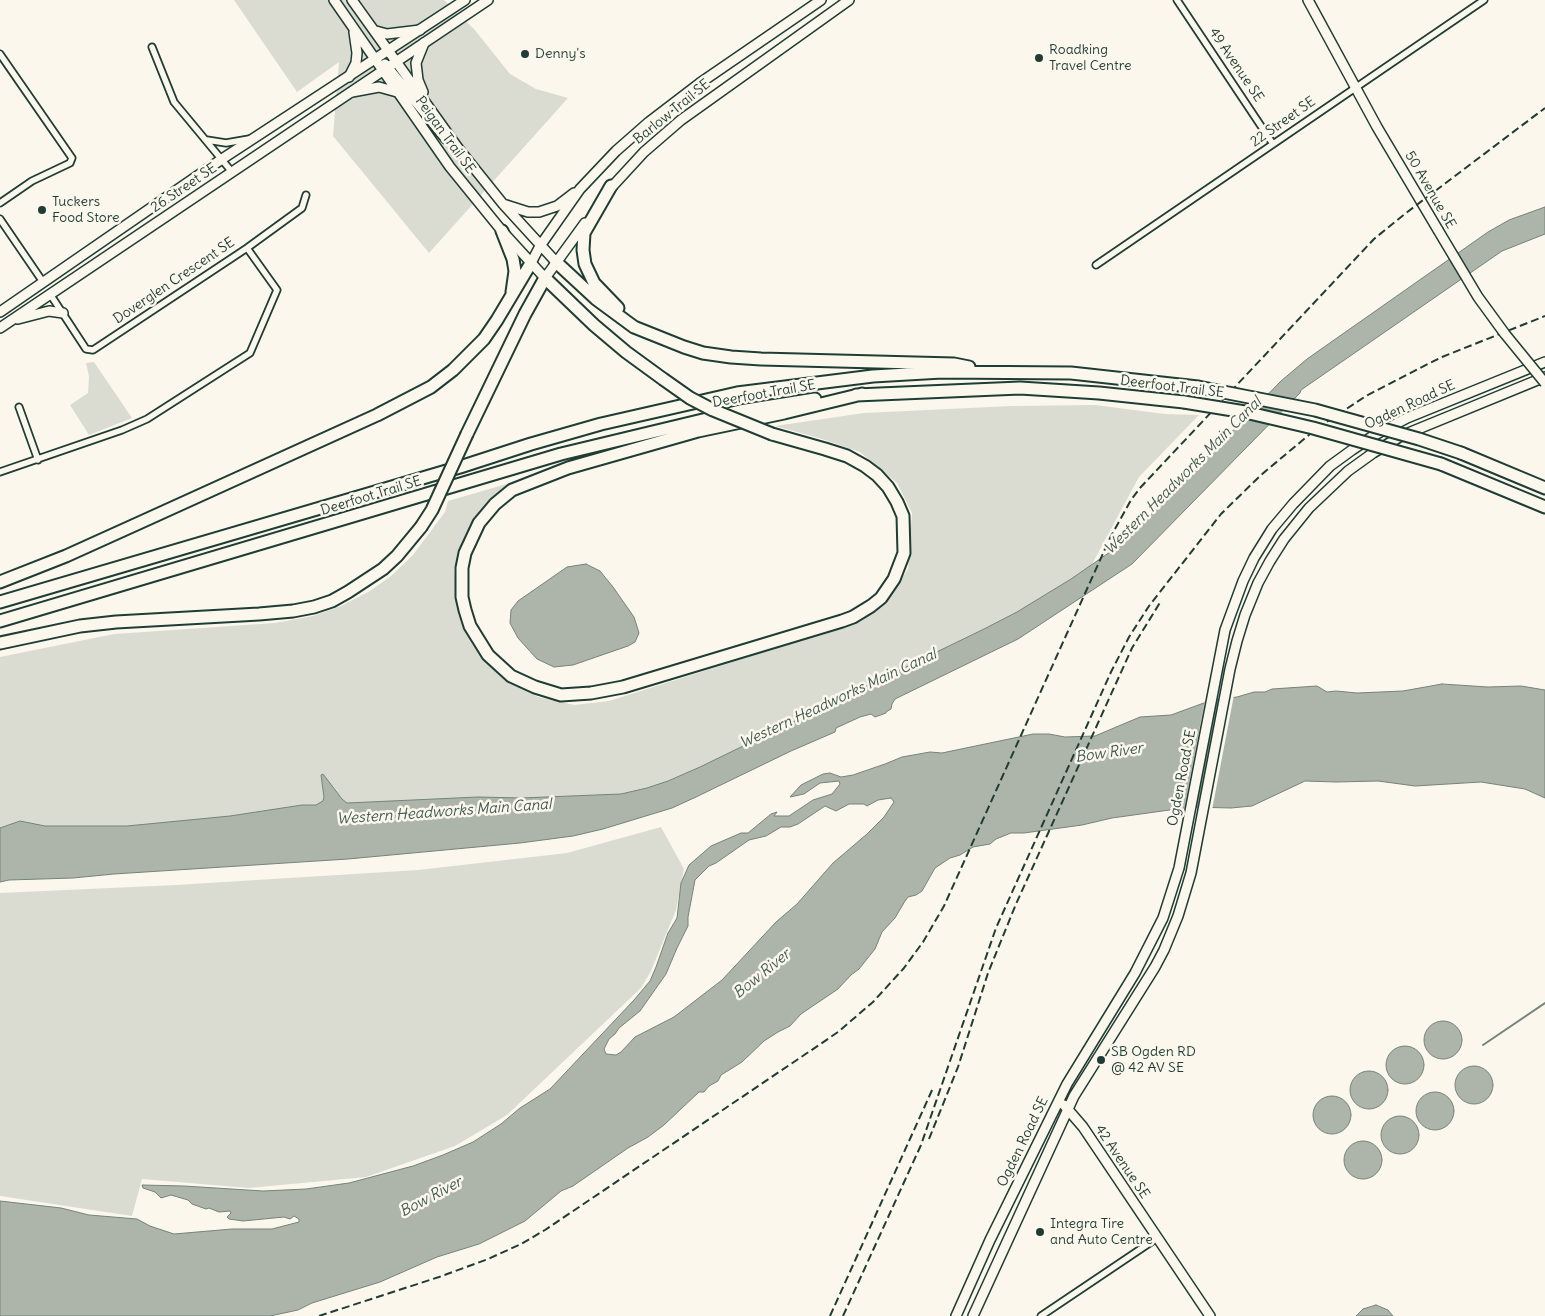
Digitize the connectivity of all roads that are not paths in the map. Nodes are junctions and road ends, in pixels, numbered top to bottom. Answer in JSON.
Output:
{"nodes":[{"id":1,"x":334,"y":0,"type":"edge"},
{"id":2,"x":352,"y":0,"type":"edge"},
{"id":3,"x":465,"y":0,"type":"edge"},
{"id":4,"x":488,"y":0,"type":"edge"},
{"id":5,"x":821,"y":0,"type":"edge"},
{"id":6,"x":849,"y":0,"type":"edge"},
{"id":7,"x":1177,"y":0,"type":"edge"},
{"id":8,"x":1308,"y":0,"type":"edge"},
{"id":9,"x":1484,"y":0,"type":"edge"},
{"id":10,"x":354,"y":29,"type":"junction"},
{"id":11,"x":420,"y":30,"type":"junction"},
{"id":12,"x":376,"y":31,"type":"junction"},
{"id":13,"x":424,"y":43,"type":"junction"},
{"id":14,"x":152,"y":47,"type":"dead end"},
{"id":15,"x":389,"y":50,"type":"junction"},
{"id":16,"x":0,"y":54,"type":"edge"},
{"id":17,"x":376,"y":60,"type":"junction"},
{"id":18,"x":396,"y":60,"type":"junction"},
{"id":19,"x":385,"y":68,"type":"junction"},
{"id":20,"x":349,"y":77,"type":"junction"},
{"id":21,"x":1355,"y":88,"type":"junction"},
{"id":22,"x":352,"y":92,"type":"junction"},
{"id":23,"x":397,"y":92,"type":"junction"},
{"id":24,"x":428,"y":104,"type":"junction"},
{"id":25,"x":253,"y":139,"type":"junction"},
{"id":26,"x":207,"y":140,"type":"junction"},
{"id":27,"x":1273,"y":144,"type":"junction"},
{"id":28,"x":458,"y":148,"type":"junction"},
{"id":29,"x":222,"y":159,"type":"junction"},
{"id":30,"x":232,"y":172,"type":"junction"},
{"id":31,"x":612,"y":186,"type":"junction"},
{"id":32,"x":580,"y":189,"type":"junction"},
{"id":33,"x":306,"y":195,"type":"dead end"},
{"id":34,"x":0,"y":203,"type":"edge"},
{"id":35,"x":503,"y":204,"type":"junction"},
{"id":36,"x":0,"y":219,"type":"edge"},
{"id":37,"x":502,"y":231,"type":"junction"},
{"id":38,"x":540,"y":246,"type":"junction"},
{"id":39,"x":247,"y":248,"type":"junction"},
{"id":40,"x":556,"y":262,"type":"junction"},
{"id":41,"x":531,"y":263,"type":"junction"},
{"id":42,"x":1096,"y":264,"type":"dead end"},
{"id":43,"x":545,"y":278,"type":"junction"},
{"id":44,"x":43,"y":282,"type":"junction"},
{"id":45,"x":50,"y":294,"type":"junction"},
{"id":46,"x":511,"y":298,"type":"junction"},
{"id":47,"x":0,"y":312,"type":"edge"},
{"id":48,"x":63,"y":313,"type":"junction"},
{"id":49,"x":11,"y":320,"type":"junction"},
{"id":50,"x":0,"y":328,"type":"edge"},
{"id":51,"x":651,"y":332,"type":"junction"},
{"id":52,"x":1545,"y":362,"type":"edge"},
{"id":53,"x":993,"y":371,"type":"junction"},
{"id":54,"x":1545,"y":377,"type":"edge"},
{"id":55,"x":1545,"y":384,"type":"edge"},
{"id":56,"x":862,"y":394,"type":"junction"},
{"id":57,"x":19,"y":407,"type":"dead end"},
{"id":58,"x":38,"y":460,"type":"junction"},
{"id":59,"x":0,"y":472,"type":"edge"},
{"id":60,"x":1545,"y":488,"type":"edge"},
{"id":61,"x":1545,"y":507,"type":"edge"},
{"id":62,"x":0,"y":582,"type":"edge"},
{"id":63,"x":0,"y":602,"type":"edge"},
{"id":64,"x":0,"y":621,"type":"edge"},
{"id":65,"x":0,"y":643,"type":"edge"},
{"id":66,"x":1060,"y":1099,"type":"junction"},
{"id":67,"x":1068,"y":1110,"type":"junction"},
{"id":68,"x":1157,"y":1238,"type":"junction"},
{"id":69,"x":956,"y":1316,"type":"edge"},
{"id":70,"x":973,"y":1316,"type":"edge"},
{"id":71,"x":1040,"y":1316,"type":"edge"},
{"id":72,"x":1210,"y":1316,"type":"edge"}],
"edges":[{"from":1,"to":10,"type":"street"},
{"from":2,"to":12,"type":"street","name":"Peigan Trail SE"},
{"from":3,"to":11,"type":"street","name":"26 Street SE"},
{"from":4,"to":13,"type":"street","name":"26 Street SE"},
{"from":5,"to":32,"type":"street","name":"Barlow Trail SE"},
{"from":6,"to":31,"type":"street","name":"Barlow Trail SE"},
{"from":7,"to":27,"type":"street","name":"49 Avenue SE"},
{"from":8,"to":21,"type":"street","name":"50 Avenue SE"},
{"from":9,"to":21,"type":"street","name":"22 Street SE"},
{"from":10,"to":17,"type":"street"},
{"from":10,"to":20,"type":"street"},
{"from":11,"to":12,"type":"street"},
{"from":11,"to":15,"type":"street","name":"26 Street SE"},
{"from":12,"to":15,"type":"street","name":"Peigan Trail SE"},
{"from":13,"to":18,"type":"street","name":"26 Street SE"},
{"from":13,"to":24,"type":"street"},
{"from":14,"to":26,"type":"street"},
{"from":15,"to":17,"type":"street","name":"26 Street SE"},
{"from":15,"to":18,"type":"street","name":"Peigan Trail SE"},
{"from":16,"to":34,"type":"street"},
{"from":17,"to":19,"type":"street"},
{"from":17,"to":20,"type":"street","name":"26 Street SE"},
{"from":18,"to":19,"type":"street","name":"26 Street SE"},
{"from":18,"to":24,"type":"street","name":"Peigan Trail SE"},
{"from":19,"to":22,"type":"street","name":"26 Street SE"},
{"from":19,"to":23,"type":"street","name":"Peigan Trail SE"},
{"from":19,"to":28,"type":"street"},
{"from":20,"to":25,"type":"street","name":"26 Street SE"},
{"from":21,"to":27,"type":"street","name":"22 Street SE"},
{"from":21,"to":55,"type":"street","name":"50 Avenue SE","bridge":true},
{"from":22,"to":23,"type":"street"},
{"from":22,"to":30,"type":"street","name":"26 Street SE"},
{"from":23,"to":37,"type":"street","name":"Peigan Trail SE"},
{"from":24,"to":28,"type":"street","name":"Peigan Trail SE"},
{"from":25,"to":26,"type":"street"},
{"from":25,"to":29,"type":"street","name":"26 Street SE"},
{"from":26,"to":29,"type":"street"},
{"from":27,"to":42,"type":"street","name":"22 Street SE"},
{"from":28,"to":35,"type":"street","name":"Peigan Trail SE"},
{"from":29,"to":30,"type":"street"},
{"from":29,"to":44,"type":"street","name":"26 Street SE"},
{"from":30,"to":45,"type":"street","name":"26 Street SE"},
{"from":31,"to":40,"type":"street","name":"Barlow Trail SE"},
{"from":31,"to":51,"type":"highway"},
{"from":32,"to":35,"type":"street"},
{"from":32,"to":38,"type":"street","name":"Barlow Trail SE"},
{"from":33,"to":39,"type":"street"},
{"from":35,"to":38,"type":"street","name":"Peigan Trail SE"},
{"from":36,"to":44,"type":"street"},
{"from":37,"to":41,"type":"street","name":"Peigan Trail SE"},
{"from":37,"to":46,"type":"highway"},
{"from":38,"to":40,"type":"street","name":"Peigan Trail SE"},
{"from":38,"to":41,"type":"street","name":"Barlow Trail SE"},
{"from":39,"to":48,"type":"street","name":"Doverglen Crescent SE"},
{"from":39,"to":58,"type":"street","name":"Doverglen Crescent SE"},
{"from":40,"to":43,"type":"street","name":"Barlow Trail SE"},
{"from":40,"to":51,"type":"highway"},
{"from":41,"to":43,"type":"street","name":"Peigan Trail SE"},
{"from":41,"to":46,"type":"highway"},
{"from":43,"to":56,"type":"highway","bridge":true},
{"from":43,"to":65,"type":"highway","bridge":true},
{"from":44,"to":45,"type":"street"},
{"from":44,"to":47,"type":"street","name":"26 Street SE"},
{"from":45,"to":48,"type":"street","name":"Doverglen Crescent SE"},
{"from":45,"to":49,"type":"street","name":"26 Street SE"},
{"from":46,"to":62,"type":"highway"},
{"from":48,"to":49,"type":"street"},
{"from":49,"to":50,"type":"street","name":"26 Street SE"},
{"from":51,"to":53,"type":"highway"},
{"from":52,"to":66,"type":"street","name":"Ogden Road SE"},
{"from":53,"to":60,"type":"highway","name":"Deerfoot Trail SE","bridge":true},
{"from":53,"to":63,"type":"highway","name":"Deerfoot Trail SE"},
{"from":54,"to":67,"type":"street","name":"Ogden Road SE"},
{"from":56,"to":61,"type":"highway","name":"Deerfoot Trail SE","bridge":true},
{"from":56,"to":64,"type":"highway","name":"Deerfoot Trail SE"},
{"from":57,"to":58,"type":"street"},
{"from":58,"to":59,"type":"street","name":"Doverglen Crescent SE"},
{"from":66,"to":67,"type":"street","name":"42 Avenue SE"},
{"from":66,"to":69,"type":"street","name":"Ogden Road SE"},
{"from":67,"to":68,"type":"street","name":"42 Avenue SE"},
{"from":67,"to":70,"type":"street","name":"Ogden Road SE"},
{"from":68,"to":71,"type":"street"},
{"from":68,"to":72,"type":"street","name":"42 Avenue SE"}]}
